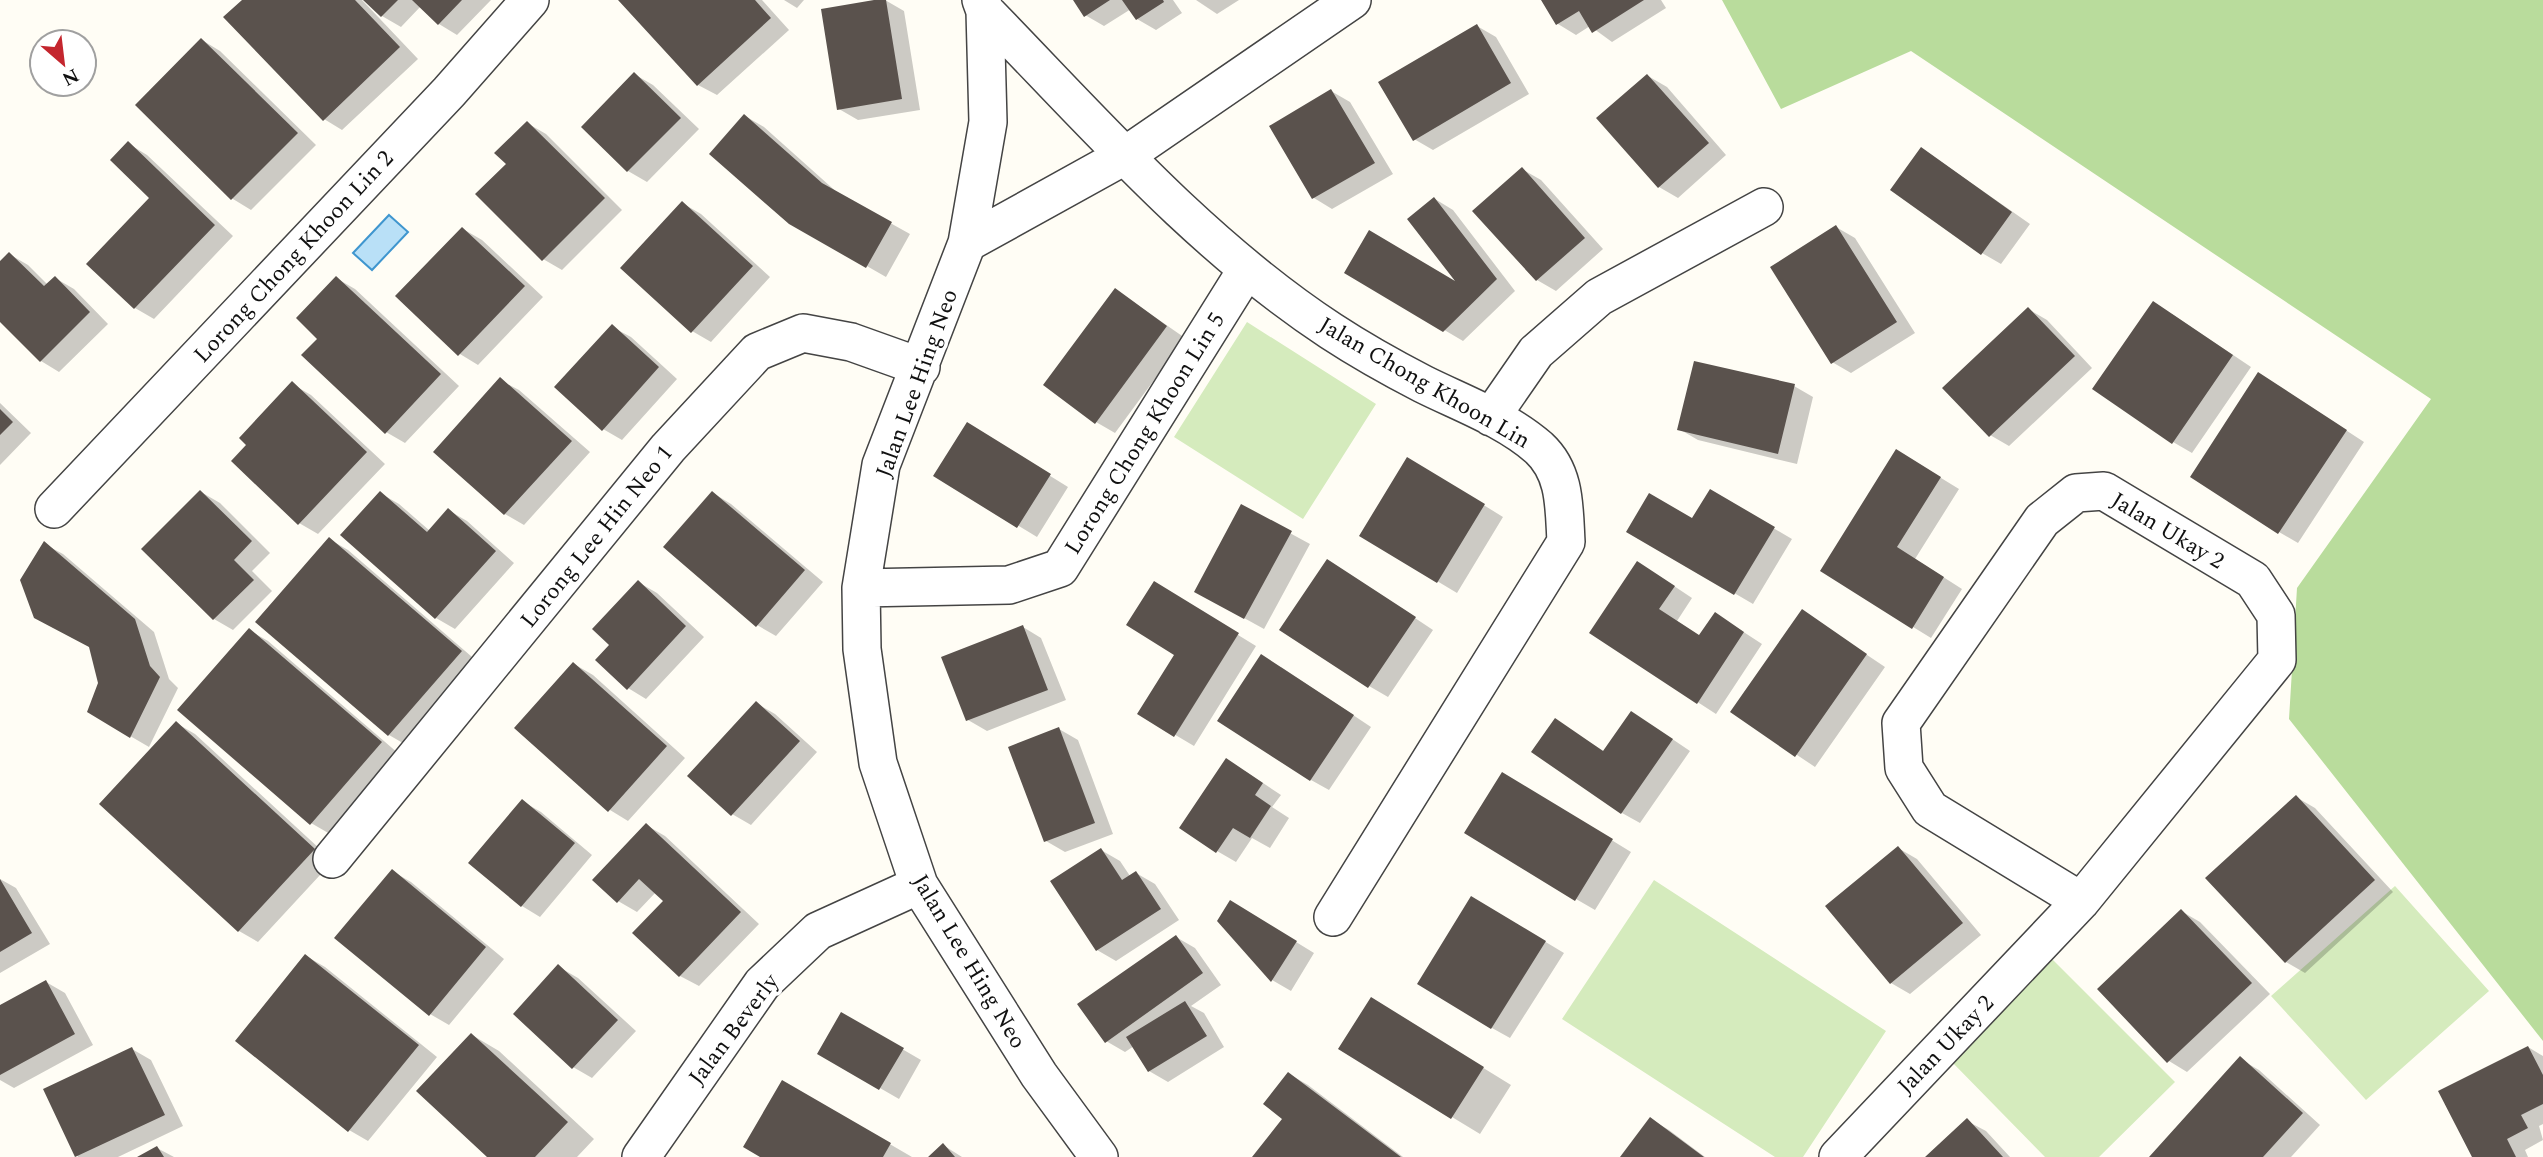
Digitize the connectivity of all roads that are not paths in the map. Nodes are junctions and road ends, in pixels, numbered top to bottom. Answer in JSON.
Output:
{"nodes":[{"id":1,"x":530,"y":0,"type":"edge"},
{"id":2,"x":1352,"y":0,"type":"edge"},
{"id":3,"x":983,"y":6,"type":"edge"},
{"id":4,"x":1126,"y":155,"type":"junction"},
{"id":5,"x":1764,"y":207,"type":"dead end"},
{"id":6,"x":967,"y":243,"type":"junction"},
{"id":7,"x":1247,"y":269,"type":"junction"},
{"id":8,"x":921,"y":367,"type":"junction"},
{"id":9,"x":1491,"y":417,"type":"junction"},
{"id":10,"x":54,"y":509,"type":"dead end"},
{"id":11,"x":861,"y":588,"type":"junction"},
{"id":12,"x":332,"y":859,"type":"dead end"},
{"id":13,"x":919,"y":884,"type":"junction"},
{"id":14,"x":2081,"y":901,"type":"junction"},
{"id":15,"x":1333,"y":918,"type":"dead end"},
{"id":16,"x":641,"y":1157,"type":"edge"},
{"id":17,"x":1099,"y":1157,"type":"edge"},
{"id":18,"x":1838,"y":1157,"type":"edge"}],
"edges":[{"from":1,"to":10,"type":"street","name":"Lorong Chong Khoon Lin 2"},
{"from":2,"to":4,"type":"street"},
{"from":3,"to":4,"type":"street","name":"Jalan Chong Khoon Lin"},
{"from":3,"to":6,"type":"street","name":"Jalan Lee Hing Neo"},
{"from":4,"to":6,"type":"street"},
{"from":4,"to":7,"type":"street","name":"Jalan Chong Khoon Lin"},
{"from":5,"to":9,"type":"street"},
{"from":6,"to":8,"type":"street","name":"Jalan Lee Hing Neo"},
{"from":7,"to":9,"type":"street","name":"Jalan Chong Khoon Lin"},
{"from":7,"to":11,"type":"street","name":"Lorong Chong Khoon Lin 5"},
{"from":8,"to":11,"type":"street","name":"Jalan Lee Hing Neo"},
{"from":8,"to":12,"type":"street","name":"Lorong Lee Hin Neo 1"},
{"from":9,"to":15,"type":"street","name":"Jalan Chong Khoon Lin"},
{"from":11,"to":13,"type":"street","name":"Jalan Lee Hing Neo"},
{"from":13,"to":16,"type":"street","name":"Jalan Beverly"},
{"from":13,"to":17,"type":"street","name":"Jalan Lee Hing Neo"},
{"from":14,"to":14,"type":"street","name":"Jalan Ukay 2"},
{"from":14,"to":18,"type":"street","name":"Jalan Ukay 2"}]}
